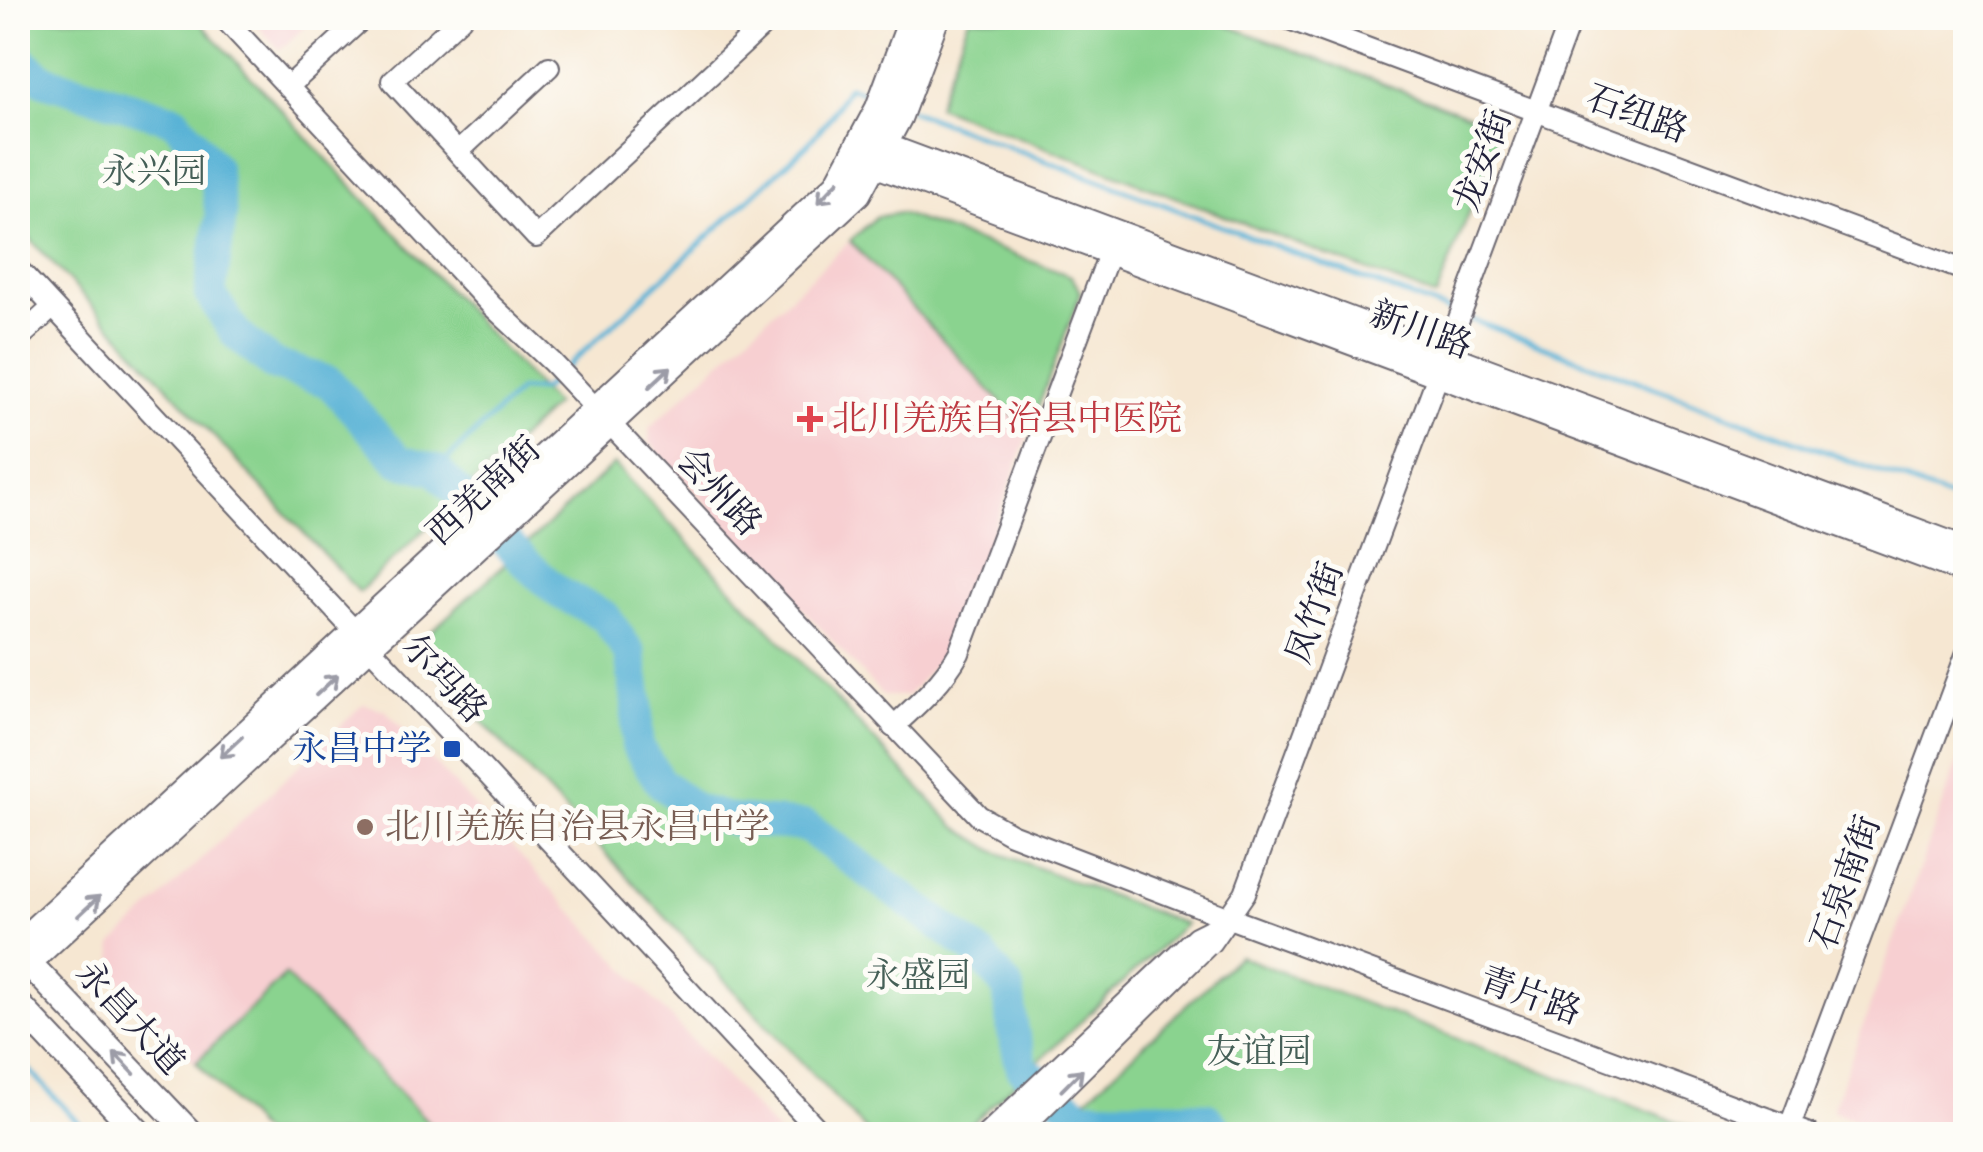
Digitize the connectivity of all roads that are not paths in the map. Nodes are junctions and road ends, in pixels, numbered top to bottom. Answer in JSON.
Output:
{"nodes":[{"id":1,"x":224,"y":18,"type":"edge"},
{"id":2,"x":363,"y":18,"type":"edge"},
{"id":3,"x":461,"y":18,"type":"edge"},
{"id":4,"x":735,"y":18,"type":"edge"},
{"id":5,"x":771,"y":18,"type":"edge"},
{"id":6,"x":912,"y":18,"type":"edge"},
{"id":7,"x":936,"y":18,"type":"edge"},
{"id":8,"x":1286,"y":18,"type":"edge"},
{"id":9,"x":1571,"y":18,"type":"edge"},
{"id":10,"x":752,"y":36,"type":"junction"},
{"id":11,"x":549,"y":66,"type":"dead end"},
{"id":12,"x":288,"y":87,"type":"junction"},
{"id":13,"x":893,"y":101,"type":"junction"},
{"id":14,"x":1536,"y":111,"type":"junction"},
{"id":15,"x":868,"y":151,"type":"junction"},
{"id":16,"x":458,"y":152,"type":"junction"},
{"id":17,"x":1114,"y":242,"type":"junction"},
{"id":18,"x":18,"y":269,"type":"edge"},
{"id":19,"x":1966,"y":271,"type":"edge"},
{"id":20,"x":53,"y":307,"type":"junction"},
{"id":21,"x":1460,"y":318,"type":"joint"},
{"id":22,"x":18,"y":340,"type":"edge"},
{"id":23,"x":1442,"y":365,"type":"junction"},
{"id":24,"x":603,"y":416,"type":"junction"},
{"id":25,"x":1966,"y":550,"type":"edge"},
{"id":26,"x":1966,"y":571,"type":"edge"},
{"id":27,"x":362,"y":639,"type":"junction"},
{"id":28,"x":1966,"y":655,"type":"edge"},
{"id":29,"x":893,"y":727,"type":"junction"},
{"id":30,"x":1229,"y":918,"type":"junction"},
{"id":31,"x":20,"y":958,"type":"edge"},
{"id":32,"x":18,"y":1004,"type":"edge"},
{"id":33,"x":1033,"y":1105,"type":"junction"},
{"id":34,"x":1795,"y":1132,"type":"edge"},
{"id":35,"x":140,"y":1134,"type":"edge"},
{"id":36,"x":190,"y":1134,"type":"edge"},
{"id":37,"x":822,"y":1134,"type":"edge"},
{"id":38,"x":987,"y":1134,"type":"edge"},
{"id":39,"x":1016,"y":1134,"type":"edge"}],
"edges":[{"from":1,"to":12,"type":"street","name":"会州路"},
{"from":2,"to":12,"type":"street"},
{"from":3,"to":16,"type":"street"},
{"from":4,"to":10,"type":"street"},
{"from":5,"to":10,"type":"street"},
{"from":6,"to":13,"type":"main road","name":"西羌南街"},
{"from":7,"to":13,"type":"main road","name":"西羌南街"},
{"from":8,"to":14,"type":"street","name":"石纽路"},
{"from":9,"to":14,"type":"street","name":"龙安街"},
{"from":10,"to":16,"type":"street"},
{"from":11,"to":16,"type":"street"},
{"from":12,"to":24,"type":"street","name":"会州路"},
{"from":13,"to":15,"type":"main road","name":"西羌南街"},
{"from":14,"to":19,"type":"street","name":"石纽路"},
{"from":14,"to":21,"type":"street","name":"龙安街"},
{"from":15,"to":17,"type":"main road","name":"新川路"},
{"from":15,"to":24,"type":"main road","name":"西羌南街"},
{"from":17,"to":23,"type":"main road","name":"新川路"},
{"from":17,"to":29,"type":"street"},
{"from":18,"to":20,"type":"street","name":"尔玛路"},
{"from":20,"to":22,"type":"street"},
{"from":20,"to":27,"type":"street","name":"尔玛路"},
{"from":21,"to":23,"type":"street","name":"凤竹街"},
{"from":23,"to":25,"type":"main road","name":"新川路"},
{"from":23,"to":26,"type":"main road","name":"新川路"},
{"from":23,"to":30,"type":"street","name":"凤竹街"},
{"from":24,"to":27,"type":"main road","name":"西羌南街"},
{"from":24,"to":29,"type":"street","name":"会州路"},
{"from":27,"to":31,"type":"main road","name":"西羌南街"},
{"from":27,"to":37,"type":"street","name":"尔玛路"},
{"from":28,"to":34,"type":"street","name":"石泉南街"},
{"from":29,"to":30,"type":"street","name":"会州路"},
{"from":30,"to":33,"type":"street","name":"凤竹街"},
{"from":30,"to":34,"type":"street","name":"青片路"},
{"from":36,"to":31,"type":"main road","name":"永昌大道","one_way":true},
{"from":32,"to":35,"type":"main road","name":"永昌大道"},
{"from":33,"to":38,"type":"street","name":"凤竹街"},
{"from":33,"to":39,"type":"street","name":"凤竹街"}]}
